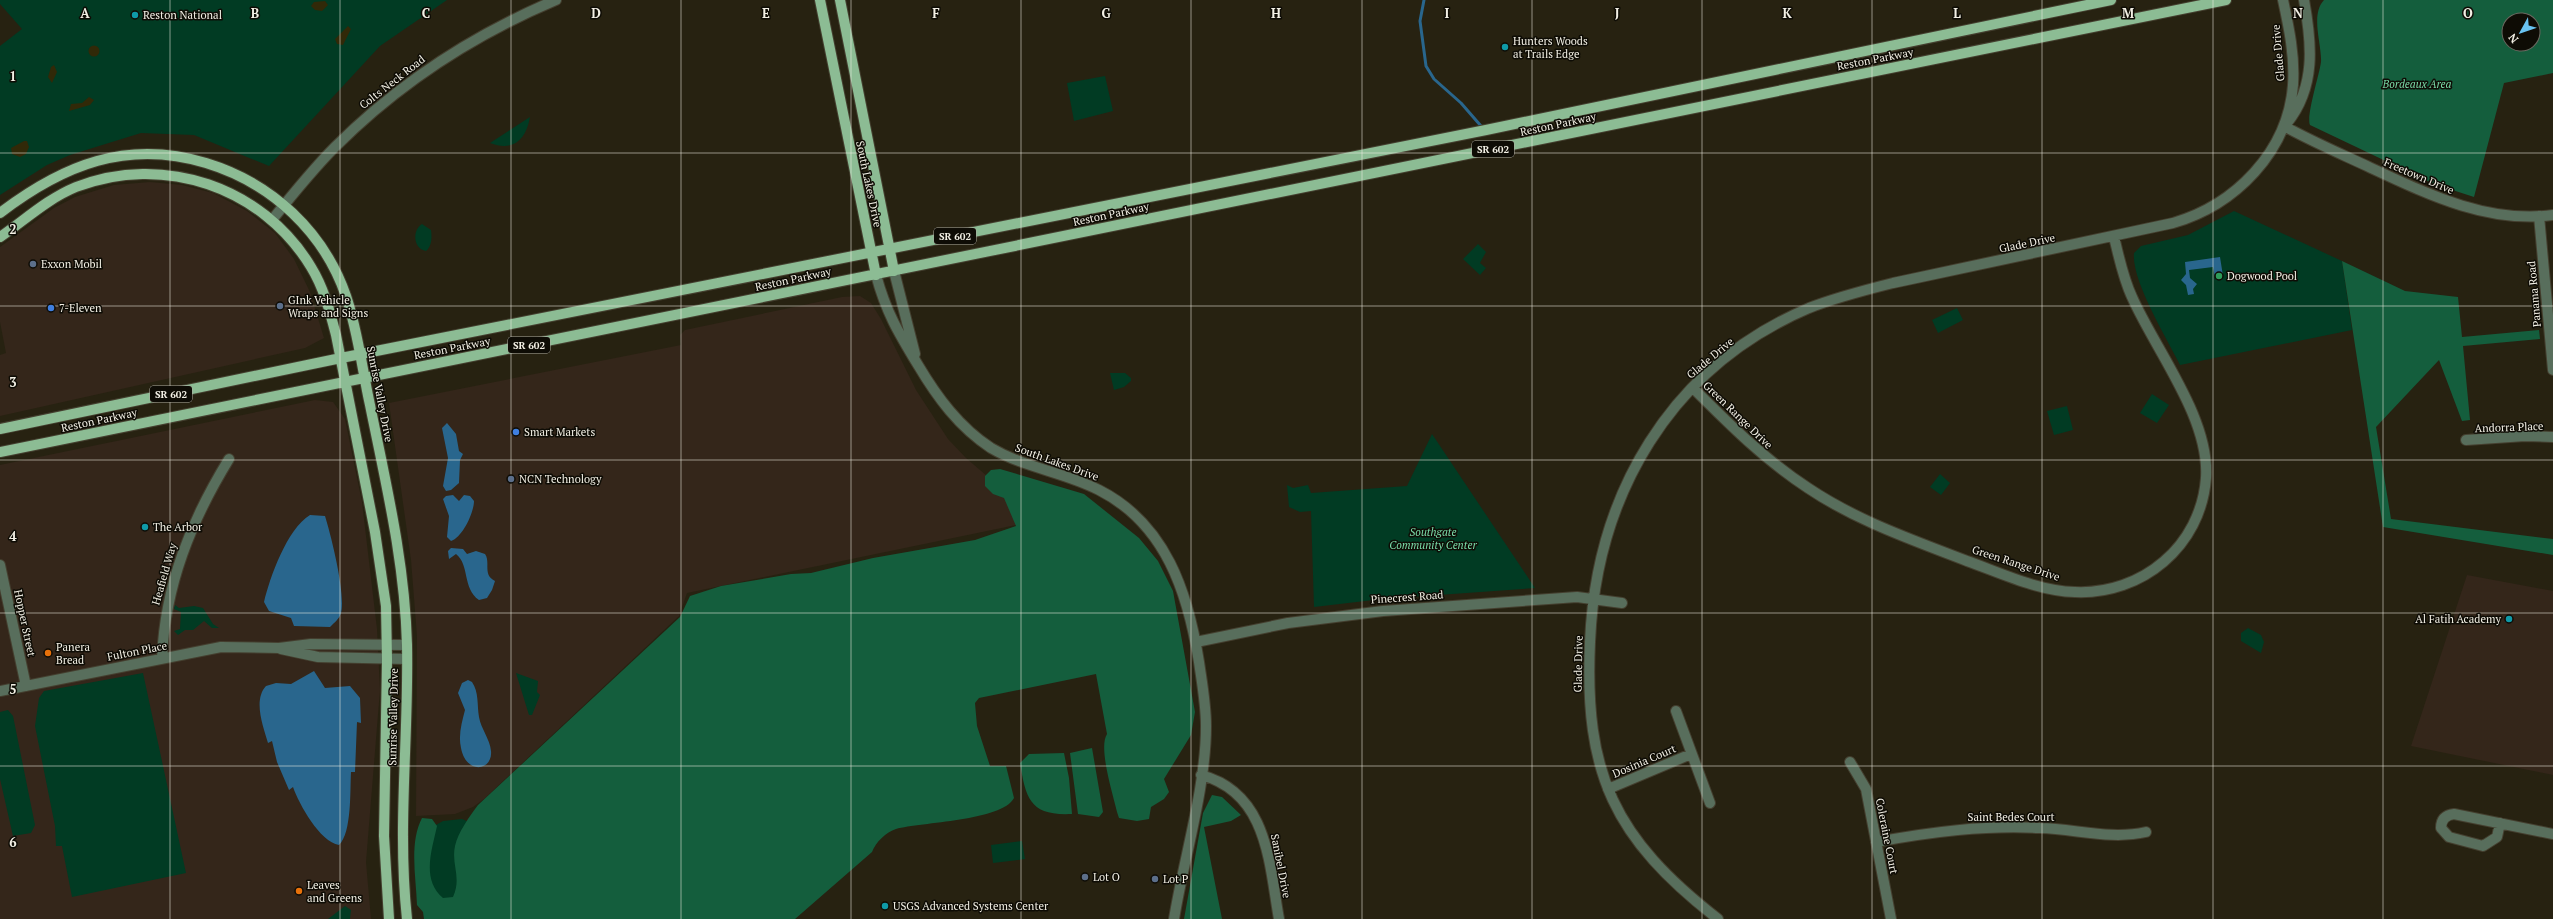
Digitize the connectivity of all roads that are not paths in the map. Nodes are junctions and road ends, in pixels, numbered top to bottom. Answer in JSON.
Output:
{"nodes":[{"id":1,"x":556,"y":0,"type":"edge"},
{"id":2,"x":820,"y":0,"type":"edge"},
{"id":3,"x":840,"y":0,"type":"edge"},
{"id":4,"x":2111,"y":0,"type":"edge"},
{"id":5,"x":2226,"y":0,"type":"edge"},
{"id":6,"x":2283,"y":0,"type":"edge"},
{"id":7,"x":2304,"y":0,"type":"edge"},
{"id":8,"x":2284,"y":126,"type":"junction"},
{"id":9,"x":284,"y":205,"type":"junction"},
{"id":10,"x":0,"y":213,"type":"edge"},
{"id":11,"x":2553,"y":215,"type":"edge"},
{"id":12,"x":2539,"y":216,"type":"junction"},
{"id":13,"x":272,"y":220,"type":"junction"},
{"id":14,"x":0,"y":237,"type":"edge"},
{"id":15,"x":2114,"y":237,"type":"junction"},
{"id":16,"x":889,"y":249,"type":"junction"},
{"id":17,"x":871,"y":253,"type":"junction"},
{"id":18,"x":894,"y":271,"type":"junction"},
{"id":19,"x":876,"y":275,"type":"junction"},
{"id":20,"x":360,"y":355,"type":"junction"},
{"id":21,"x":341,"y":358,"type":"junction"},
{"id":22,"x":918,"y":364,"type":"junction"},
{"id":23,"x":2553,"y":370,"type":"edge"},
{"id":24,"x":365,"y":378,"type":"junction"},
{"id":25,"x":346,"y":382,"type":"junction"},
{"id":26,"x":1693,"y":388,"type":"junction"},
{"id":27,"x":0,"y":429,"type":"edge"},
{"id":28,"x":2553,"y":438,"type":"edge"},
{"id":29,"x":2466,"y":440,"type":"dead end"},
{"id":30,"x":0,"y":452,"type":"edge"},
{"id":31,"x":229,"y":459,"type":"dead end"},
{"id":32,"x":0,"y":565,"type":"edge"},
{"id":33,"x":1593,"y":598,"type":"junction"},
{"id":34,"x":1622,"y":604,"type":"dead end"},
{"id":35,"x":1196,"y":642,"type":"junction"},
{"id":36,"x":387,"y":644,"type":"junction"},
{"id":37,"x":407,"y":645,"type":"junction"},
{"id":38,"x":279,"y":648,"type":"junction"},
{"id":39,"x":162,"y":658,"type":"junction"},
{"id":40,"x":407,"y":659,"type":"junction"},
{"id":41,"x":387,"y":660,"type":"junction"},
{"id":42,"x":26,"y":686,"type":"junction"},
{"id":43,"x":0,"y":691,"type":"edge"},
{"id":44,"x":1676,"y":711,"type":"dead end"},
{"id":45,"x":1692,"y":754,"type":"junction"},
{"id":46,"x":1850,"y":762,"type":"dead end"},
{"id":47,"x":1201,"y":775,"type":"junction"},
{"id":48,"x":1608,"y":789,"type":"junction"},
{"id":49,"x":1710,"y":802,"type":"dead end"},
{"id":50,"x":2500,"y":823,"type":"junction"},
{"id":51,"x":2146,"y":832,"type":"dead end"},
{"id":52,"x":2553,"y":834,"type":"edge"},
{"id":53,"x":1876,"y":842,"type":"junction"},
{"id":54,"x":389,"y":919,"type":"edge"},
{"id":55,"x":407,"y":919,"type":"edge"},
{"id":56,"x":1174,"y":919,"type":"edge"},
{"id":57,"x":1279,"y":919,"type":"edge"},
{"id":58,"x":1718,"y":919,"type":"edge"},
{"id":59,"x":1891,"y":919,"type":"edge"}],
"edges":[{"from":1,"to":9,"type":"street","name":"Colts Neck Road"},
{"from":2,"to":17,"type":"main road","name":"South Lakes Drive"},
{"from":3,"to":16,"type":"main road","name":"South Lakes Drive"},
{"from":4,"to":16,"type":"main road","name":"Reston Parkway","number":"SR 602"},
{"from":5,"to":18,"type":"main road","name":"Reston Parkway","number":"SR 602"},
{"from":6,"to":8,"type":"street","name":"Glade Drive"},
{"from":7,"to":8,"type":"street","name":"Glade Drive"},
{"from":8,"to":12,"type":"street","name":"Freetown Drive"},
{"from":8,"to":15,"type":"street","name":"Glade Drive"},
{"from":9,"to":10,"type":"main road","name":"Sunrise Valley Drive"},
{"from":9,"to":13,"type":"street","name":"Colts Neck Road"},
{"from":9,"to":20,"type":"main road","name":"Sunrise Valley Drive"},
{"from":11,"to":12,"type":"street","name":"Freetown Drive"},
{"from":12,"to":23,"type":"street","name":"Panama Road"},
{"from":13,"to":14,"type":"main road","name":"Sunrise Valley Drive"},
{"from":13,"to":21,"type":"main road","name":"Sunrise Valley Drive"},
{"from":15,"to":26,"type":"street","name":"Glade Drive"},
{"from":15,"to":26,"type":"street","name":"Green Range Drive"},
{"from":16,"to":17,"type":"main road","name":"Reston Parkway","number":"SR 602"},
{"from":16,"to":18,"type":"main road","name":"South Lakes Drive"},
{"from":17,"to":19,"type":"main road","name":"South Lakes Drive"},
{"from":17,"to":20,"type":"main road","name":"Reston Parkway","number":"SR 602"},
{"from":18,"to":19,"type":"main road","name":"Reston Parkway","number":"SR 602"},
{"from":18,"to":22,"type":"street","name":"South Lakes Drive"},
{"from":19,"to":22,"type":"street","name":"South Lakes Drive"},
{"from":19,"to":24,"type":"main road","name":"Reston Parkway","number":"SR 602"},
{"from":20,"to":21,"type":"main road","name":"Reston Parkway","number":"SR 602"},
{"from":20,"to":24,"type":"main road","name":"Sunrise Valley Drive"},
{"from":21,"to":25,"type":"main road","name":"Sunrise Valley Drive"},
{"from":21,"to":27,"type":"main road","name":"Reston Parkway","number":"SR 602"},
{"from":22,"to":35,"type":"street","name":"South Lakes Drive"},
{"from":24,"to":25,"type":"main road","name":"Reston Parkway","number":"SR 602"},
{"from":24,"to":37,"type":"main road","name":"Sunrise Valley Drive"},
{"from":25,"to":30,"type":"main road","name":"Reston Parkway","number":"SR 602"},
{"from":25,"to":36,"type":"main road","name":"Sunrise Valley Drive"},
{"from":26,"to":33,"type":"street","name":"Glade Drive"},
{"from":28,"to":29,"type":"street","name":"Andorra Place"},
{"from":31,"to":39,"type":"street","name":"Heafield Way"},
{"from":32,"to":42,"type":"street","name":"Hopper Street"},
{"from":33,"to":34,"type":"street","name":"Pinecrest Road"},
{"from":33,"to":35,"type":"street","name":"Pinecrest Road"},
{"from":33,"to":48,"type":"street","name":"Glade Drive"},
{"from":35,"to":47,"type":"street","name":"South Lakes Drive"},
{"from":36,"to":37,"type":"street","name":"Fulton Place"},
{"from":36,"to":38,"type":"street","name":"Fulton Place"},
{"from":36,"to":41,"type":"main road","name":"Sunrise Valley Drive"},
{"from":37,"to":40,"type":"main road","name":"Sunrise Valley Drive"},
{"from":38,"to":39,"type":"street","name":"Fulton Place"},
{"from":38,"to":41,"type":"street","name":"Fulton Place"},
{"from":39,"to":42,"type":"street","name":"Fulton Place"},
{"from":40,"to":41,"type":"street","name":"Fulton Place"},
{"from":40,"to":55,"type":"main road","name":"Sunrise Valley Drive"},
{"from":41,"to":54,"type":"main road","name":"Sunrise Valley Drive"},
{"from":42,"to":43,"type":"street","name":"Fulton Place"},
{"from":44,"to":45,"type":"street","name":"Dosinia Court"},
{"from":45,"to":48,"type":"street","name":"Dosinia Court"},
{"from":45,"to":49,"type":"street"},
{"from":46,"to":53,"type":"street","name":"Coleraine Court"},
{"from":47,"to":56,"type":"street","name":"South Lakes Drive"},
{"from":47,"to":57,"type":"street","name":"Sanibel Drive"},
{"from":48,"to":58,"type":"street","name":"Glade Drive"},
{"from":50,"to":50,"type":"street"},
{"from":50,"to":52,"type":"street"},
{"from":51,"to":53,"type":"street","name":"Saint Bedes Court"},
{"from":53,"to":59,"type":"street","name":"Coleraine Court"}]}
